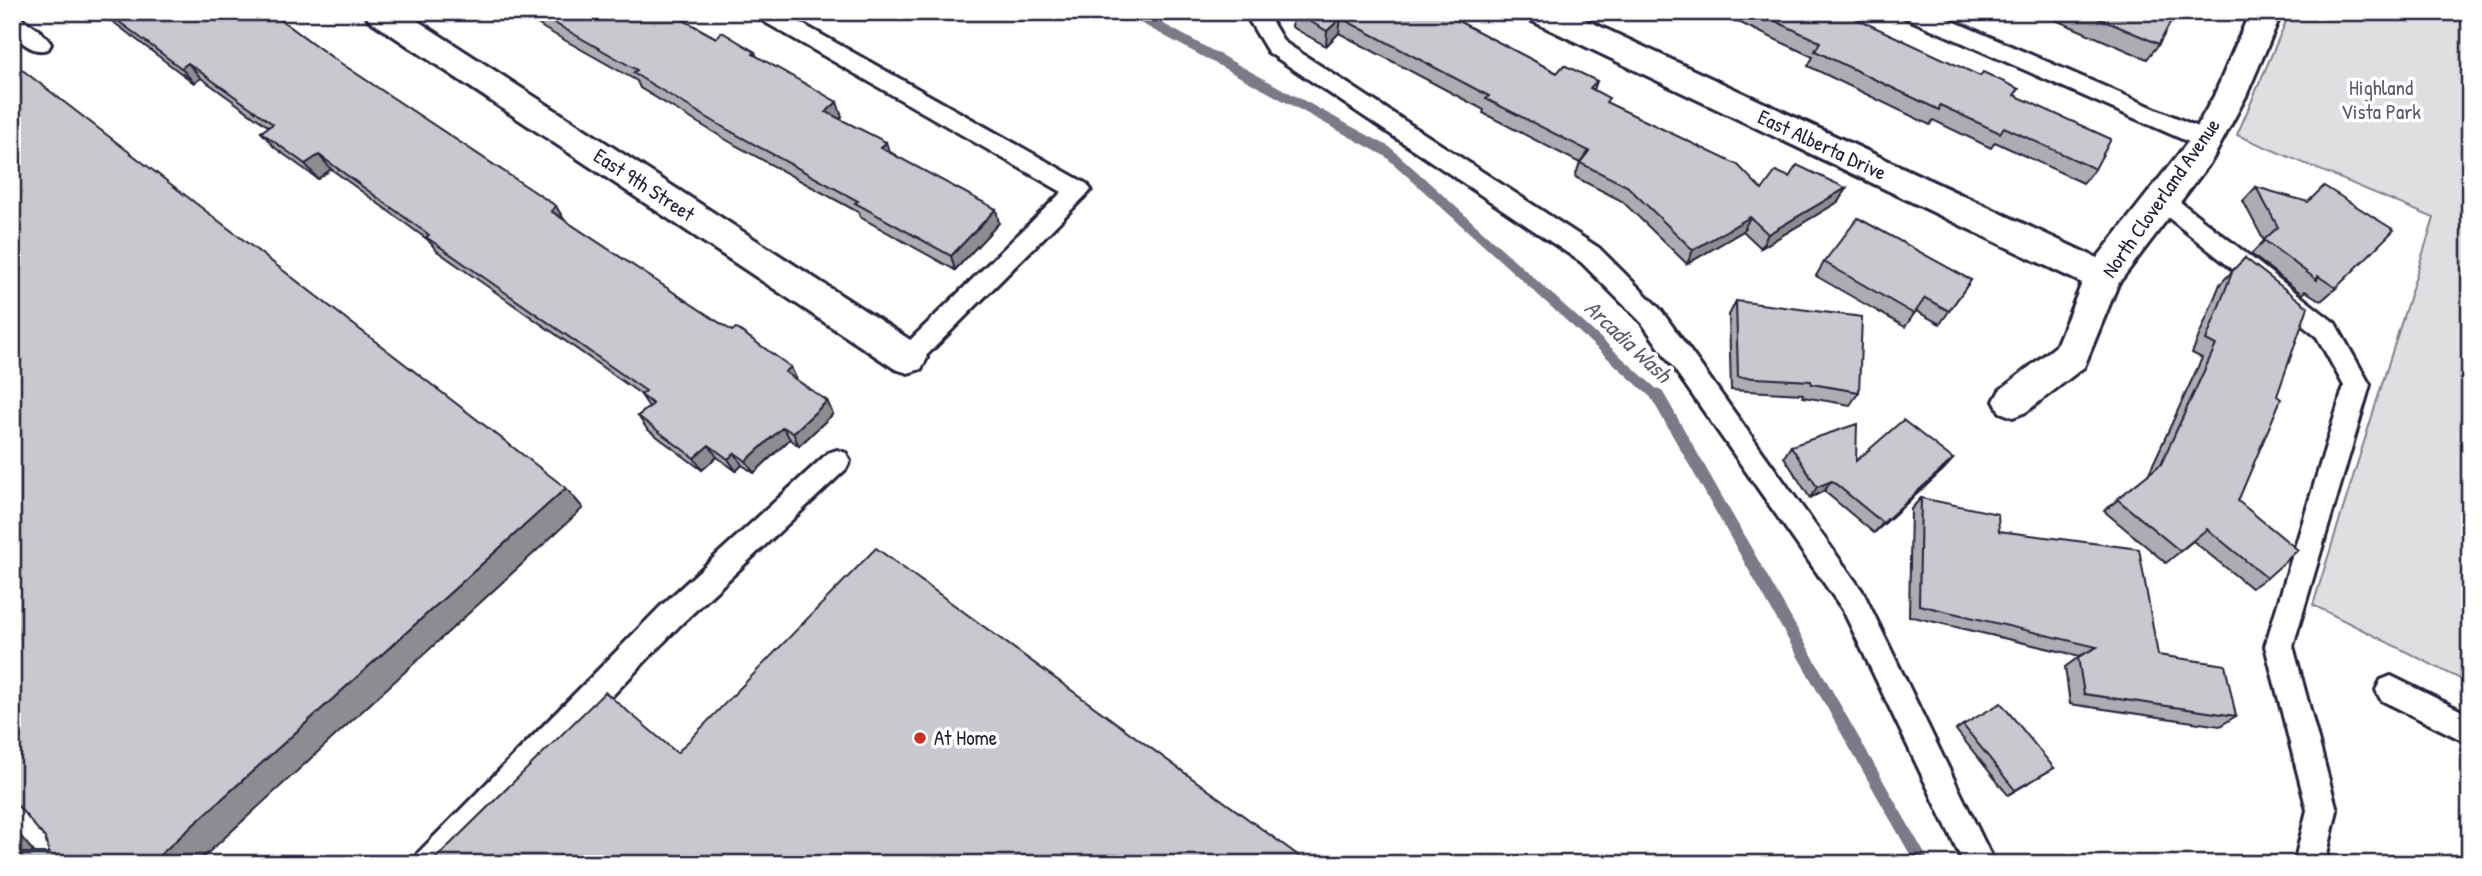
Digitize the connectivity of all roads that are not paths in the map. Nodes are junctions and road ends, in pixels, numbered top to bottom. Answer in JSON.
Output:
{"nodes":[{"id":1,"x":380,"y":12,"type":"edge"},
{"id":2,"x":764,"y":12,"type":"edge"},
{"id":3,"x":1255,"y":12,"type":"edge"},
{"id":4,"x":1541,"y":12,"type":"edge"},
{"id":5,"x":1912,"y":12,"type":"edge"},
{"id":6,"x":2266,"y":12,"type":"edge"},
{"id":7,"x":12,"y":23,"type":"edge"},
{"id":8,"x":40,"y":44,"type":"dead end"},
{"id":9,"x":2206,"y":140,"type":"junction"},
{"id":10,"x":2162,"y":200,"type":"junction"},
{"id":11,"x":2103,"y":277,"type":"junction"},
{"id":12,"x":908,"y":358,"type":"joint"},
{"id":13,"x":2013,"y":401,"type":"dead end"},
{"id":14,"x":837,"y":461,"type":"dead end"},
{"id":15,"x":2391,"y":690,"type":"dead end"},
{"id":16,"x":2470,"y":730,"type":"edge"},
{"id":17,"x":429,"y":864,"type":"edge"},
{"id":18,"x":1980,"y":864,"type":"edge"},
{"id":19,"x":2309,"y":864,"type":"edge"}],
"edges":[{"from":1,"to":12,"type":"street","name":"East 9th Street"},
{"from":2,"to":12,"type":"lane"},
{"from":3,"to":18,"type":"lane"},
{"from":4,"to":11,"type":"street","name":"East Alberta Drive"},
{"from":5,"to":9,"type":"lane"},
{"from":6,"to":9,"type":"street","name":"North Cloverland Avenue"},
{"from":7,"to":8,"type":"lane"},
{"from":9,"to":10,"type":"street","name":"North Cloverland Avenue"},
{"from":10,"to":11,"type":"street","name":"North Cloverland Avenue"},
{"from":10,"to":19,"type":"lane"},
{"from":11,"to":13,"type":"street","name":"North Cloverland Avenue"},
{"from":14,"to":17,"type":"lane"},
{"from":15,"to":16,"type":"lane"}]}
